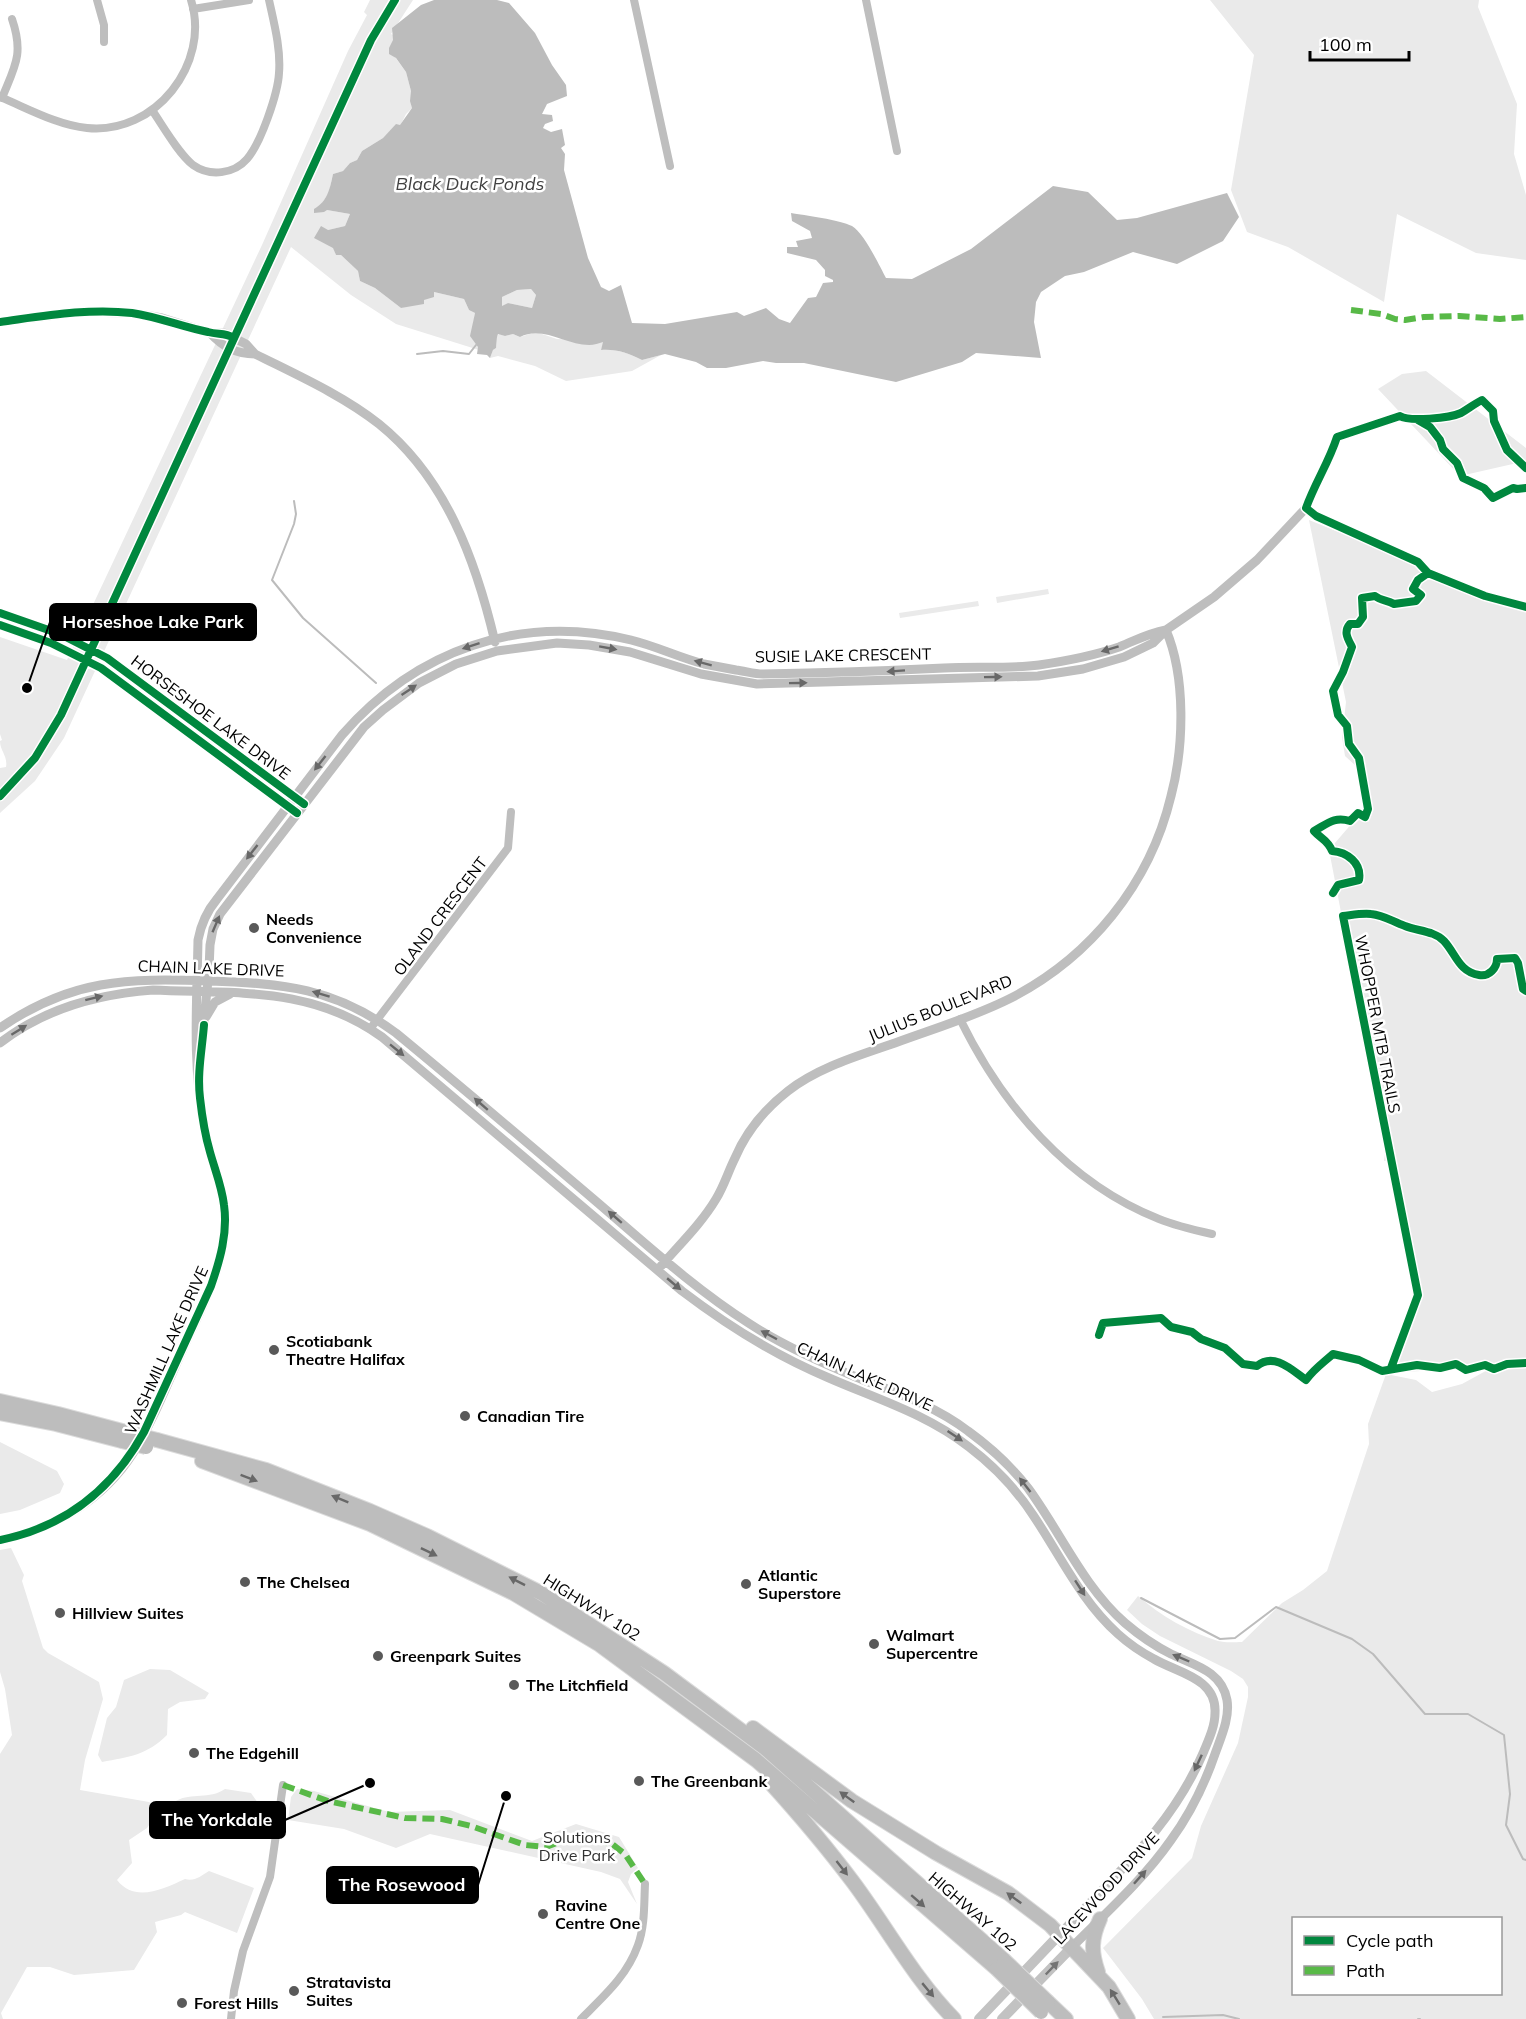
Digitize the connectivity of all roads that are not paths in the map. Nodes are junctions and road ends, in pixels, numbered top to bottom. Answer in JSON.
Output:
{"nodes":[{"id":1,"x":97,"y":0,"type":"edge"},
{"id":2,"x":190,"y":0,"type":"edge"},
{"id":3,"x":249,"y":0,"type":"edge"},
{"id":4,"x":270,"y":0,"type":"edge"},
{"id":5,"x":634,"y":0,"type":"edge"},
{"id":6,"x":866,"y":0,"type":"edge"},
{"id":7,"x":193,"y":9,"type":"junction"},
{"id":8,"x":12,"y":19,"type":"dead end"},
{"id":9,"x":104,"y":42,"type":"dead end"},
{"id":10,"x":1,"y":98,"type":"edge"},
{"id":11,"x":152,"y":110,"type":"junction"},
{"id":12,"x":897,"y":151,"type":"dead end"},
{"id":13,"x":670,"y":166,"type":"dead end"},
{"id":14,"x":0,"y":322,"type":"edge"},
{"id":15,"x":1306,"y":508,"type":"dead end"},
{"id":16,"x":0,"y":613,"type":"edge"},
{"id":17,"x":0,"y":626,"type":"edge"},
{"id":18,"x":1166,"y":630,"type":"junction"},
{"id":19,"x":494,"y":639,"type":"junction"},
{"id":20,"x":497,"y":651,"type":"junction"},
{"id":21,"x":294,"y":797,"type":"junction"},
{"id":22,"x":304,"y":804,"type":"junction"},
{"id":23,"x":287,"y":806,"type":"junction"},
{"id":24,"x":511,"y":812,"type":"dead end"},
{"id":25,"x":297,"y":813,"type":"junction"},
{"id":26,"x":197,"y":981,"type":"junction"},
{"id":27,"x":208,"y":981,"type":"junction"},
{"id":28,"x":201,"y":992,"type":"junction"},
{"id":29,"x":231,"y":994,"type":"junction"},
{"id":30,"x":34,"y":1007,"type":"junction"},
{"id":31,"x":39,"y":1018,"type":"junction"},
{"id":32,"x":960,"y":1019,"type":"junction"},
{"id":33,"x":377,"y":1020,"type":"junction"},
{"id":34,"x":204,"y":1025,"type":"junction"},
{"id":35,"x":0,"y":1028,"type":"edge"},
{"id":36,"x":370,"y":1029,"type":"junction"},
{"id":37,"x":0,"y":1043,"type":"edge"},
{"id":38,"x":198,"y":1068,"type":"junction"},
{"id":39,"x":525,"y":1142,"type":"junction"},
{"id":40,"x":518,"y":1150,"type":"junction"},
{"id":41,"x":1212,"y":1234,"type":"dead end"},
{"id":42,"x":665,"y":1261,"type":"junction"},
{"id":43,"x":658,"y":1270,"type":"junction"},
{"id":44,"x":0,"y":1401,"type":"edge"},
{"id":45,"x":0,"y":1413,"type":"edge"},
{"id":46,"x":124,"y":1436,"type":"junction"},
{"id":47,"x":155,"y":1444,"type":"junction"},
{"id":48,"x":0,"y":1540,"type":"edge"},
{"id":49,"x":541,"y":1593,"type":"junction"},
{"id":50,"x":600,"y":1645,"type":"junction"},
{"id":51,"x":1225,"y":1693,"type":"joint"},
{"id":52,"x":1215,"y":1708,"type":"joint"},
{"id":53,"x":283,"y":1785,"type":"dead end"},
{"id":54,"x":645,"y":1884,"type":"dead end"},
{"id":55,"x":1100,"y":1919,"type":"junction"},
{"id":56,"x":1060,"y":1934,"type":"junction"},
{"id":57,"x":1072,"y":1947,"type":"junction"},
{"id":58,"x":1000,"y":1965,"type":"junction"},
{"id":59,"x":1100,"y":1977,"type":"junction"},
{"id":60,"x":1046,"y":2011,"type":"edge"},
{"id":61,"x":231,"y":2019,"type":"edge"},
{"id":62,"x":581,"y":2019,"type":"edge"},
{"id":63,"x":954,"y":2019,"type":"edge"},
{"id":64,"x":979,"y":2019,"type":"edge"},
{"id":65,"x":1002,"y":2019,"type":"edge"},
{"id":66,"x":1066,"y":2019,"type":"edge"},
{"id":67,"x":1128,"y":2019,"type":"edge"}],
"edges":[{"from":1,"to":9,"type":"street"},
{"from":2,"to":7,"type":"street"},
{"from":3,"to":7,"type":"street"},
{"from":4,"to":11,"type":"street"},
{"from":5,"to":13,"type":"street"},
{"from":6,"to":12,"type":"street"},
{"from":7,"to":11,"type":"street"},
{"from":8,"to":10,"type":"street"},
{"from":10,"to":11,"type":"street"},
{"from":14,"to":19,"type":"street"},
{"from":15,"to":18,"type":"street","name":"SUSIE LAKE CRESCENT"},
{"from":16,"to":21,"type":"street","name":"HORSESHOE LAKE DRIVE"},
{"from":17,"to":23,"type":"street","name":"HORSESHOE LAKE DRIVE"},
{"from":18,"to":19,"type":"street","name":"SUSIE LAKE CRESCENT","one_way":true},
{"from":20,"to":18,"type":"street","name":"SUSIE LAKE CRESCENT","one_way":true},
{"from":18,"to":32,"type":"street","name":"JULIUS BOULEVARD"},
{"from":19,"to":20,"type":"street"},
{"from":19,"to":21,"type":"street","name":"SUSIE LAKE CRESCENT","one_way":true},
{"from":22,"to":20,"type":"street","name":"SUSIE LAKE CRESCENT","one_way":true},
{"from":21,"to":22,"type":"street","name":"HORSESHOE LAKE DRIVE"},
{"from":21,"to":23,"type":"street","name":"SUSIE LAKE CRESCENT"},
{"from":22,"to":25,"type":"street","name":"SUSIE LAKE CRESCENT"},
{"from":23,"to":25,"type":"street","name":"HORSESHOE LAKE DRIVE"},
{"from":23,"to":26,"type":"street","name":"SUSIE LAKE CRESCENT","one_way":true},
{"from":24,"to":33,"type":"street","name":"OLAND CRESCENT"},
{"from":27,"to":25,"type":"street","name":"SUSIE LAKE CRESCENT","one_way":true},
{"from":26,"to":27,"type":"street","name":"CHAIN LAKE DRIVE"},
{"from":26,"to":28,"type":"street","name":"WASHMILL LAKE DRIVE"},
{"from":26,"to":30,"type":"street","name":"CHAIN LAKE DRIVE"},
{"from":27,"to":28,"type":"street","name":"WASHMILL LAKE DRIVE"},
{"from":33,"to":27,"type":"street","name":"CHAIN LAKE DRIVE","one_way":true},
{"from":28,"to":29,"type":"street","name":"CHAIN LAKE DRIVE"},
{"from":31,"to":28,"type":"street","name":"CHAIN LAKE DRIVE","one_way":true},
{"from":28,"to":34,"type":"street","name":"WASHMILL LAKE DRIVE"},
{"from":28,"to":38,"type":"street","name":"WASHMILL LAKE DRIVE"},
{"from":29,"to":34,"type":"street"},
{"from":29,"to":36,"type":"street","name":"CHAIN LAKE DRIVE"},
{"from":30,"to":31,"type":"street"},
{"from":30,"to":35,"type":"street","name":"CHAIN LAKE DRIVE"},
{"from":37,"to":31,"type":"street","name":"CHAIN LAKE DRIVE","one_way":true},
{"from":32,"to":41,"type":"street"},
{"from":32,"to":42,"type":"street","name":"JULIUS BOULEVARD"},
{"from":33,"to":36,"type":"street","name":"OLAND CRESCENT"},
{"from":39,"to":33,"type":"street","name":"CHAIN LAKE DRIVE","one_way":true},
{"from":34,"to":38,"type":"street","name":"WASHMILL LAKE DRIVE"},
{"from":36,"to":40,"type":"street","name":"CHAIN LAKE DRIVE","one_way":true},
{"from":38,"to":48,"type":"street","name":"WASHMILL LAKE DRIVE"},
{"from":39,"to":40,"type":"street"},
{"from":42,"to":39,"type":"street","name":"CHAIN LAKE DRIVE","one_way":true},
{"from":40,"to":43,"type":"street","name":"CHAIN LAKE DRIVE"},
{"from":42,"to":43,"type":"street","name":"JULIUS BOULEVARD"},
{"from":51,"to":42,"type":"street","name":"CHAIN LAKE DRIVE","one_way":true},
{"from":43,"to":52,"type":"street","name":"CHAIN LAKE DRIVE","one_way":true},
{"from":44,"to":46,"type":"highway","name":"HIGHWAY 102"},
{"from":45,"to":46,"type":"highway","name":"HIGHWAY 102"},
{"from":46,"to":47,"type":"highway","name":"HIGHWAY 102","bridge":true},
{"from":49,"to":47,"type":"highway","name":"HIGHWAY 102","one_way":true},
{"from":47,"to":50,"type":"highway","name":"HIGHWAY 102","one_way":true},
{"from":56,"to":49,"type":"highway","one_way":true},
{"from":49,"to":58,"type":"highway","name":"HIGHWAY 102"},
{"from":50,"to":58,"type":"highway","name":"HIGHWAY 102","one_way":true},
{"from":50,"to":63,"type":"highway","one_way":true},
{"from":55,"to":51,"type":"street","name":"LACEWOOD DRIVE","one_way":true},
{"from":52,"to":56,"type":"street","name":"LACEWOOD DRIVE","one_way":true},
{"from":53,"to":61,"type":"street"},
{"from":54,"to":62,"type":"street"},
{"from":55,"to":57,"type":"street","name":"LACEWOOD DRIVE"},
{"from":55,"to":59,"type":"highway"},
{"from":56,"to":57,"type":"highway"},
{"from":56,"to":64,"type":"main road","name":"LACEWOOD DRIVE"},
{"from":57,"to":59,"type":"highway"},
{"from":65,"to":57,"type":"main road","name":"LACEWOOD DRIVE","one_way":true},
{"from":58,"to":60,"type":"highway","name":"HIGHWAY 102","bridge":true},
{"from":67,"to":59,"type":"highway","one_way":true},
{"from":60,"to":66,"type":"highway","name":"HIGHWAY 102"}]}
